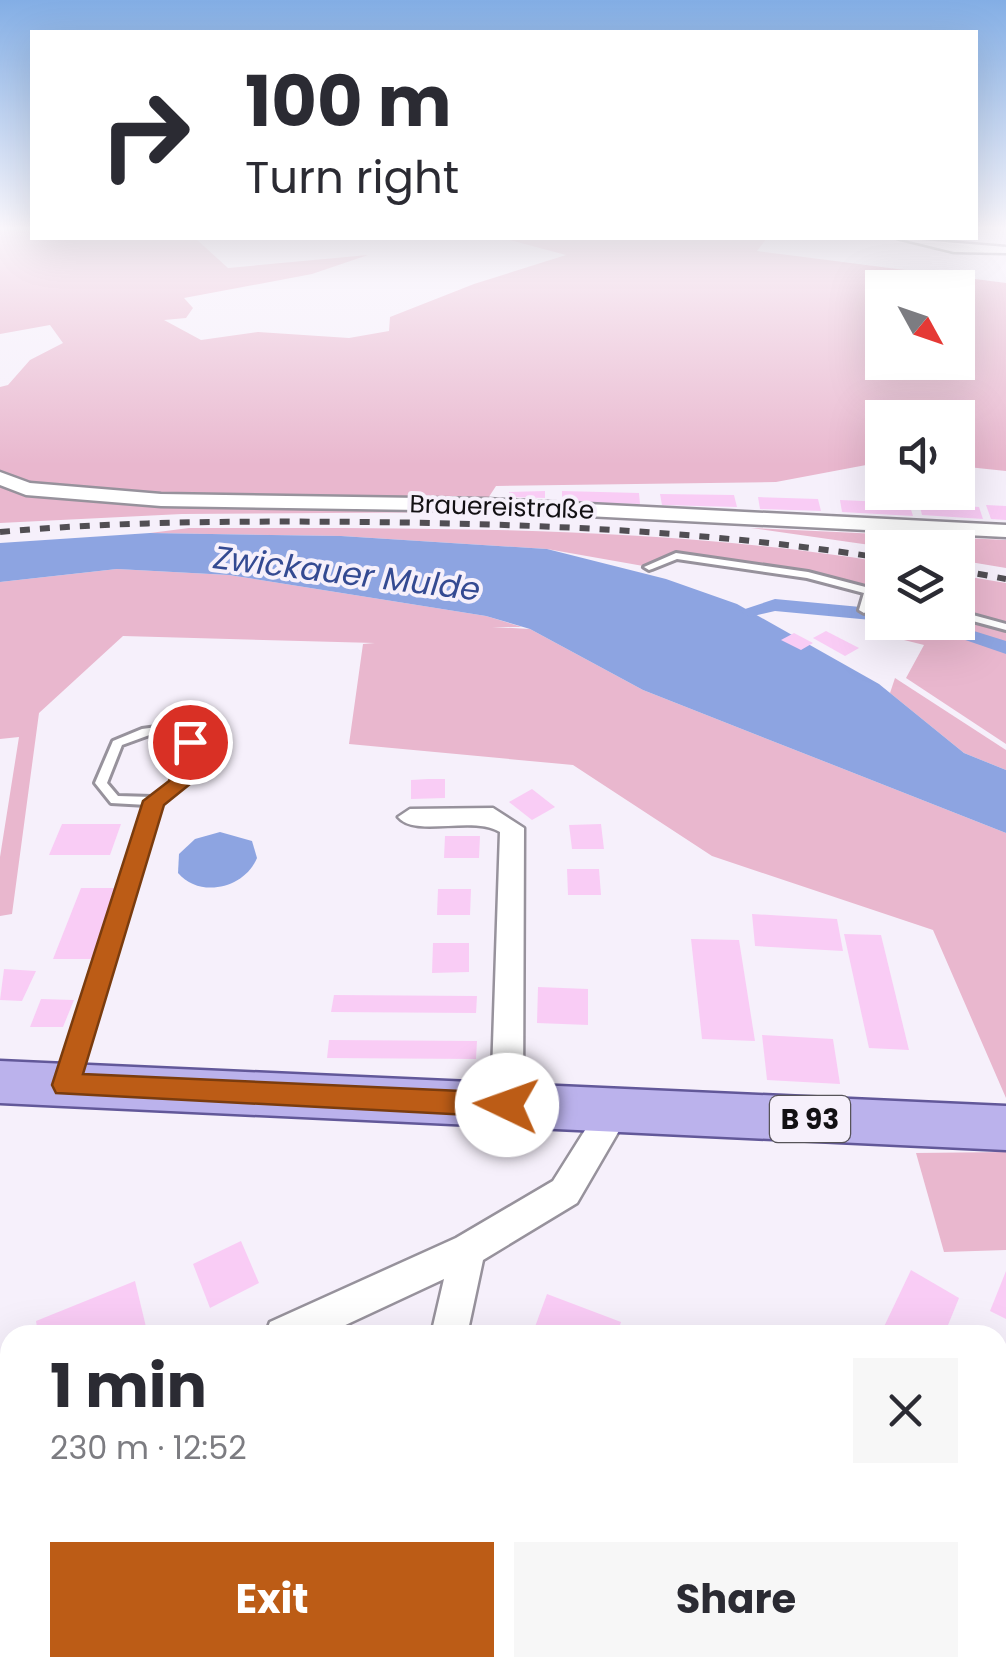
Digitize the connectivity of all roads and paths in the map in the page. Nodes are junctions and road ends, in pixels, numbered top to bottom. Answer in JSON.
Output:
{"nodes":[{"id":1,"x":0,"y":478,"type":"edge"},
{"id":2,"x":1006,"y":531,"type":"edge"},
{"id":3,"x":648,"y":567,"type":"dead end"},
{"id":4,"x":865,"y":591,"type":"edge"},
{"id":5,"x":865,"y":607,"type":"edge"},
{"id":6,"x":864,"y":610,"type":"dead end"},
{"id":7,"x":975,"y":618,"type":"edge"},
{"id":8,"x":1006,"y":626,"type":"edge"},
{"id":9,"x":154,"y":801,"type":"junction"},
{"id":10,"x":410,"y":817,"type":"dead end"},
{"id":11,"x":0,"y":1082,"type":"edge"},
{"id":12,"x":66,"y":1085,"type":"junction"},
{"id":13,"x":507,"y":1105,"type":"junction"},
{"id":14,"x":614,"y":1110,"type":"junction"},
{"id":15,"x":1006,"y":1128,"type":"edge"},
{"id":16,"x":468,"y":1250,"type":"junction"},
{"id":17,"x":306,"y":1325,"type":"edge"},
{"id":18,"x":451,"y":1325,"type":"edge"}],
"edges":[{"from":1,"to":2,"type":"street","name":"Brauereistraße"},
{"from":3,"to":4,"type":"lane"},
{"from":5,"to":6,"type":"lane"},
{"from":7,"to":8,"type":"lane"},
{"from":9,"to":9,"type":"lane"},
{"from":9,"to":12,"type":"lane"},
{"from":10,"to":13,"type":"street"},
{"from":11,"to":12,"type":"main road","number":"B 93"},
{"from":12,"to":13,"type":"main road","number":"B 93"},
{"from":13,"to":14,"type":"main road","number":"B 93"},
{"from":14,"to":15,"type":"main road","number":"B 93"},
{"from":14,"to":16,"type":"street"},
{"from":16,"to":17,"type":"street"},
{"from":16,"to":18,"type":"street"}]}
